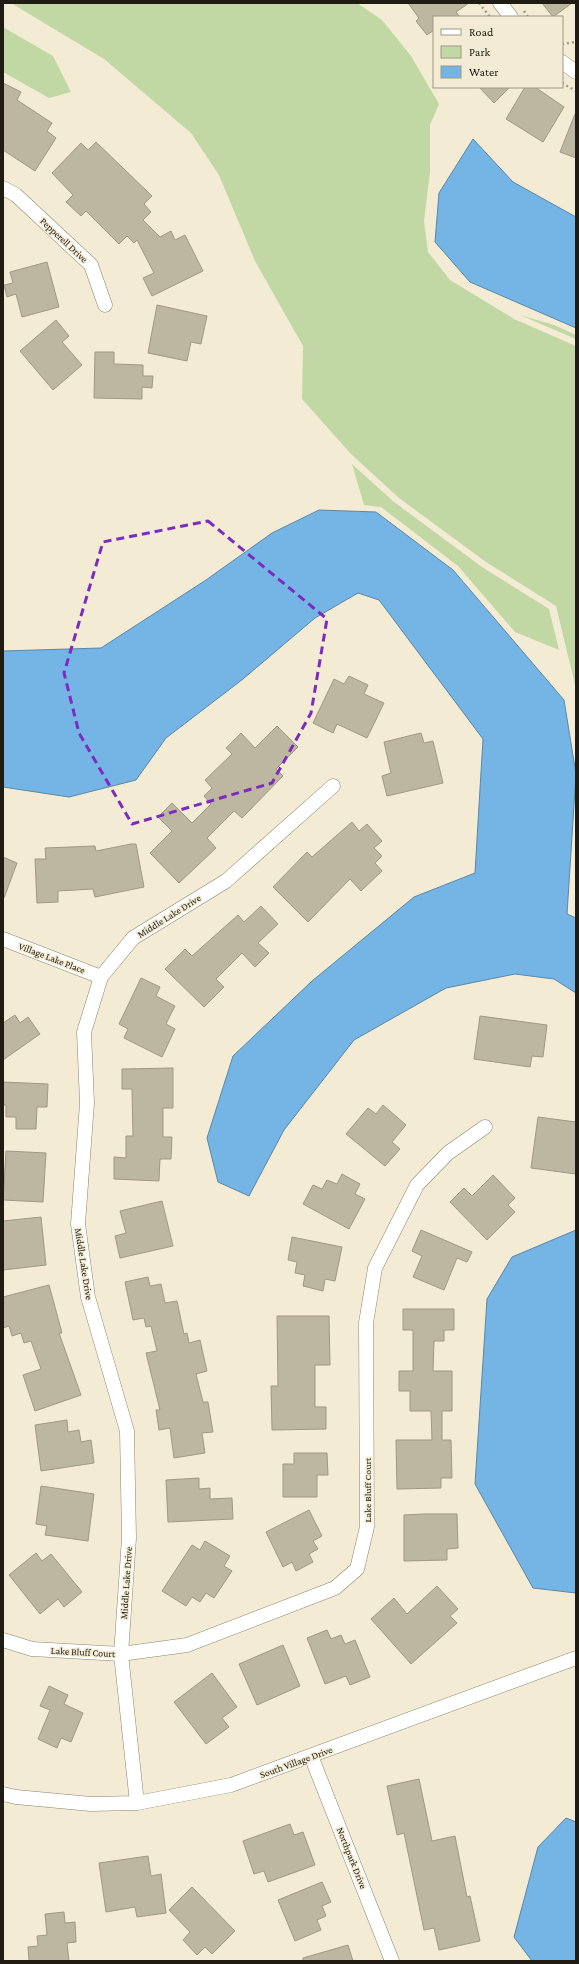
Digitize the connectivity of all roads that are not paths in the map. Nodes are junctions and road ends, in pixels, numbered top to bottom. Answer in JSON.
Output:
{"nodes":[{"id":1,"x":500,"y":3,"type":"edge"},
{"id":2,"x":510,"y":16,"type":"edge"},
{"id":3,"x":563,"y":63,"type":"edge"},
{"id":4,"x":576,"y":72,"type":"edge"},
{"id":5,"x":3,"y":188,"type":"edge"},
{"id":6,"x":106,"y":305,"type":"dead end"},
{"id":7,"x":333,"y":786,"type":"dead end"},
{"id":8,"x":3,"y":939,"type":"edge"},
{"id":9,"x":101,"y":977,"type":"junction"},
{"id":10,"x":485,"y":1127,"type":"dead end"},
{"id":11,"x":3,"y":1640,"type":"edge"},
{"id":12,"x":121,"y":1654,"type":"junction"},
{"id":13,"x":576,"y":1658,"type":"edge"},
{"id":14,"x":311,"y":1756,"type":"junction"},
{"id":15,"x":3,"y":1794,"type":"edge"},
{"id":16,"x":137,"y":1803,"type":"junction"},
{"id":17,"x":392,"y":1961,"type":"edge"}],
"edges":[{"from":1,"to":2,"type":"street"},
{"from":3,"to":4,"type":"street"},
{"from":5,"to":6,"type":"street","name":"Pepperell Drive"},
{"from":7,"to":9,"type":"street","name":"Middle Lake Drive"},
{"from":8,"to":9,"type":"street","name":"Village Lake Place"},
{"from":9,"to":12,"type":"street","name":"Middle Lake Drive"},
{"from":10,"to":12,"type":"street","name":"Lake Bluff Court"},
{"from":11,"to":12,"type":"street","name":"Lake Bluff Court"},
{"from":12,"to":16,"type":"street","name":"Middle Lake Drive"},
{"from":13,"to":14,"type":"street","name":"South Village Drive"},
{"from":14,"to":16,"type":"street","name":"South Village Drive"},
{"from":14,"to":17,"type":"street","name":"Northpark Drive"},
{"from":15,"to":16,"type":"street","name":"South Village Drive"}]}
